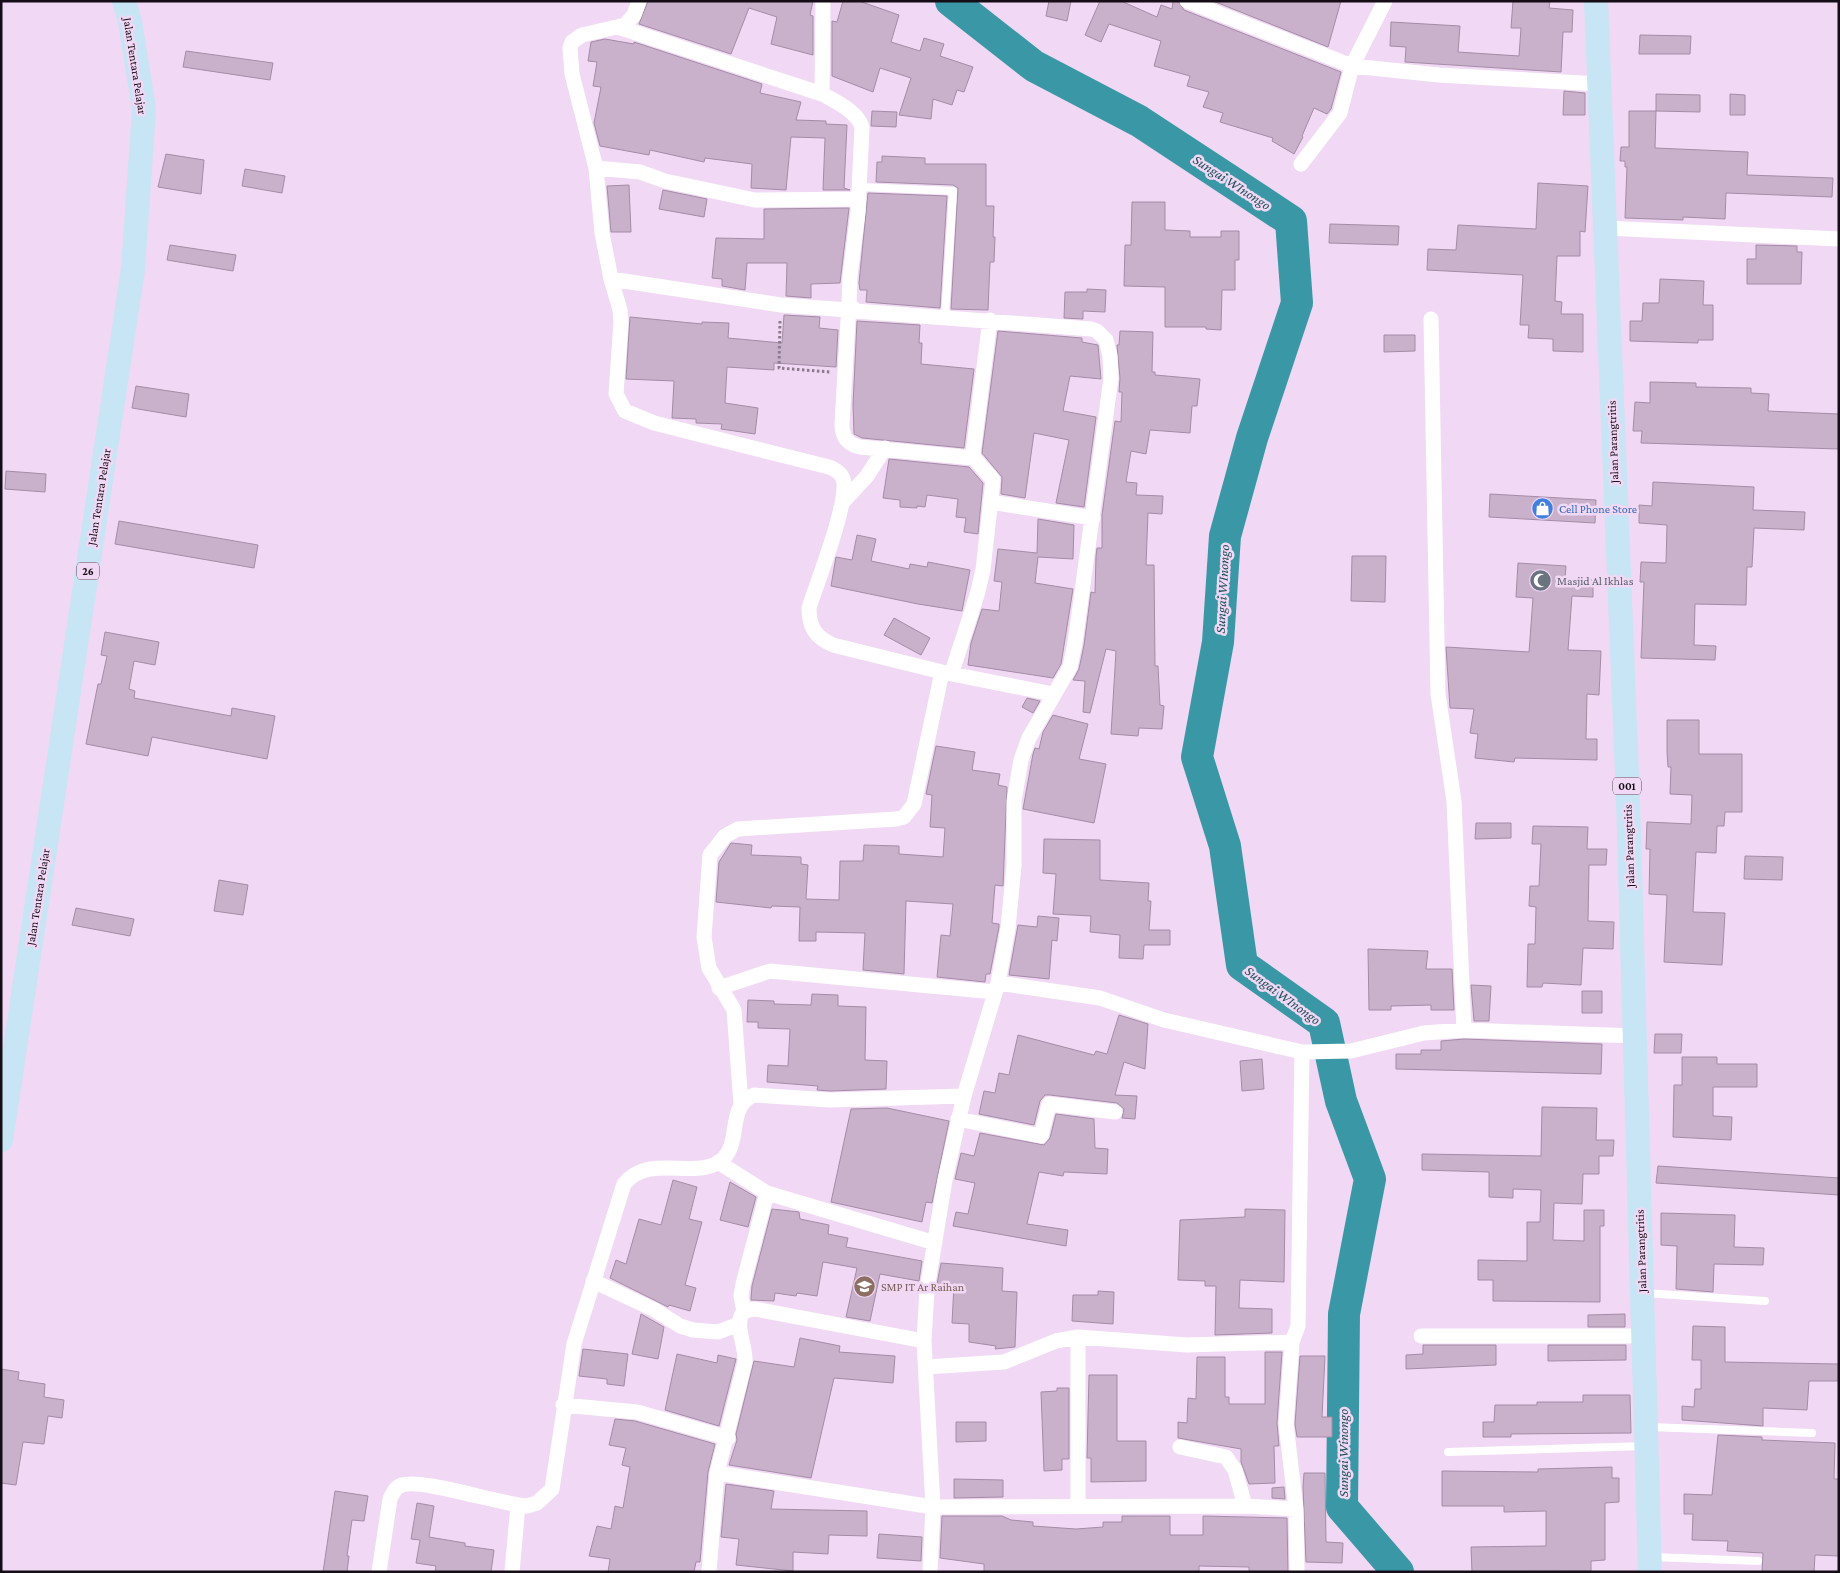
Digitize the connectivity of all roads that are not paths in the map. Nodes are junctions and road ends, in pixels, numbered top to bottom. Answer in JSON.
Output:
{"nodes":[{"id":1,"x":124,"y":1,"type":"edge"},
{"id":2,"x":639,"y":1,"type":"edge"},
{"id":3,"x":823,"y":1,"type":"edge"},
{"id":4,"x":1187,"y":1,"type":"edge"},
{"id":5,"x":1385,"y":1,"type":"edge"},
{"id":6,"x":1596,"y":1,"type":"edge"},
{"id":7,"x":618,"y":27,"type":"junction"},
{"id":8,"x":1352,"y":66,"type":"junction"},
{"id":9,"x":1600,"y":84,"type":"junction"},
{"id":10,"x":822,"y":94,"type":"junction"},
{"id":11,"x":1301,"y":164,"type":"dead end"},
{"id":12,"x":596,"y":168,"type":"junction"},
{"id":13,"x":859,"y":193,"type":"junction"},
{"id":14,"x":1604,"y":228,"type":"junction"},
{"id":15,"x":1839,"y":239,"type":"edge"},
{"id":16,"x":611,"y":279,"type":"junction"},
{"id":17,"x":849,"y":307,"type":"junction"},
{"id":18,"x":945,"y":316,"type":"junction"},
{"id":19,"x":1431,"y":319,"type":"dead end"},
{"id":20,"x":990,"y":320,"type":"junction"},
{"id":21,"x":885,"y":448,"type":"junction"},
{"id":22,"x":974,"y":458,"type":"junction"},
{"id":23,"x":843,"y":502,"type":"junction"},
{"id":24,"x":990,"y":502,"type":"junction"},
{"id":25,"x":1093,"y":518,"type":"junction"},
{"id":26,"x":947,"y":672,"type":"junction"},
{"id":27,"x":1053,"y":694,"type":"junction"},
{"id":28,"x":997,"y":987,"type":"junction"},
{"id":29,"x":720,"y":988,"type":"junction"},
{"id":30,"x":1464,"y":1030,"type":"junction"},
{"id":31,"x":1636,"y":1036,"type":"junction"},
{"id":32,"x":1305,"y":1052,"type":"junction"},
{"id":33,"x":964,"y":1096,"type":"junction"},
{"id":34,"x":741,"y":1104,"type":"junction"},
{"id":35,"x":1115,"y":1112,"type":"dead end"},
{"id":36,"x":958,"y":1119,"type":"junction"},
{"id":37,"x":1,"y":1140,"type":"edge"},
{"id":38,"x":718,"y":1162,"type":"junction"},
{"id":39,"x":767,"y":1193,"type":"junction"},
{"id":40,"x":935,"y":1243,"type":"junction"},
{"id":41,"x":593,"y":1281,"type":"junction"},
{"id":42,"x":1642,"y":1292,"type":"junction"},
{"id":43,"x":1765,"y":1301,"type":"dead end"},
{"id":44,"x":742,"y":1318,"type":"junction"},
{"id":45,"x":1078,"y":1336,"type":"junction"},
{"id":46,"x":1421,"y":1336,"type":"dead end"},
{"id":47,"x":1644,"y":1336,"type":"junction"},
{"id":48,"x":924,"y":1341,"type":"junction"},
{"id":49,"x":1292,"y":1342,"type":"junction"},
{"id":50,"x":926,"y":1367,"type":"junction"},
{"id":51,"x":563,"y":1405,"type":"junction"},
{"id":52,"x":1812,"y":1434,"type":"dead end"},
{"id":53,"x":1646,"y":1436,"type":"junction"},
{"id":54,"x":728,"y":1438,"type":"junction"},
{"id":55,"x":1180,"y":1447,"type":"dead end"},
{"id":56,"x":1448,"y":1452,"type":"dead end"},
{"id":57,"x":717,"y":1473,"type":"junction"},
{"id":58,"x":518,"y":1505,"type":"junction"},
{"id":59,"x":1078,"y":1506,"type":"junction"},
{"id":60,"x":1245,"y":1506,"type":"junction"},
{"id":61,"x":932,"y":1507,"type":"junction"},
{"id":62,"x":1296,"y":1509,"type":"junction"},
{"id":63,"x":1758,"y":1561,"type":"dead end"},
{"id":64,"x":1650,"y":1564,"type":"edge"},
{"id":65,"x":379,"y":1572,"type":"edge"},
{"id":66,"x":512,"y":1572,"type":"edge"},
{"id":67,"x":709,"y":1572,"type":"edge"},
{"id":68,"x":930,"y":1572,"type":"edge"},
{"id":69,"x":1298,"y":1572,"type":"edge"}],
"edges":[{"from":1,"to":37,"type":"main road","name":"Jalan Tentara Pelajar","number":"26"},
{"from":2,"to":7,"type":"street"},
{"from":3,"to":10,"type":"street"},
{"from":4,"to":8,"type":"street"},
{"from":5,"to":8,"type":"street"},
{"from":6,"to":9,"type":"main road","name":"Jalan Parangtritis","number":"001"},
{"from":7,"to":10,"type":"street"},
{"from":7,"to":12,"type":"street"},
{"from":8,"to":9,"type":"street"},
{"from":8,"to":11,"type":"street"},
{"from":9,"to":14,"type":"main road","name":"Jalan Parangtritis","number":"001"},
{"from":10,"to":13,"type":"street"},
{"from":12,"to":13,"type":"street"},
{"from":12,"to":16,"type":"street"},
{"from":13,"to":17,"type":"street"},
{"from":13,"to":18,"type":"lane"},
{"from":14,"to":15,"type":"street"},
{"from":14,"to":31,"type":"main road","name":"Jalan Parangtritis","number":"001"},
{"from":16,"to":17,"type":"street"},
{"from":16,"to":23,"type":"street"},
{"from":17,"to":18,"type":"street"},
{"from":17,"to":21,"type":"street"},
{"from":18,"to":20,"type":"street"},
{"from":19,"to":30,"type":"street"},
{"from":20,"to":22,"type":"street"},
{"from":20,"to":25,"type":"street"},
{"from":21,"to":22,"type":"street"},
{"from":21,"to":23,"type":"street"},
{"from":22,"to":24,"type":"street"},
{"from":23,"to":26,"type":"street"},
{"from":24,"to":25,"type":"street"},
{"from":24,"to":26,"type":"street"},
{"from":25,"to":27,"type":"street"},
{"from":26,"to":27,"type":"street"},
{"from":26,"to":29,"type":"street"},
{"from":27,"to":28,"type":"street"},
{"from":28,"to":29,"type":"street"},
{"from":28,"to":32,"type":"street"},
{"from":28,"to":33,"type":"street"},
{"from":29,"to":34,"type":"street"},
{"from":30,"to":31,"type":"street"},
{"from":30,"to":32,"type":"street"},
{"from":31,"to":42,"type":"main road","name":"Jalan Parangtritis","number":"001"},
{"from":32,"to":49,"type":"street"},
{"from":33,"to":34,"type":"street"},
{"from":33,"to":36,"type":"street"},
{"from":34,"to":38,"type":"street"},
{"from":35,"to":36,"type":"street"},
{"from":36,"to":40,"type":"street"},
{"from":38,"to":39,"type":"street"},
{"from":38,"to":41,"type":"street"},
{"from":39,"to":40,"type":"street"},
{"from":39,"to":44,"type":"street"},
{"from":40,"to":48,"type":"street"},
{"from":41,"to":44,"type":"street"},
{"from":41,"to":51,"type":"street"},
{"from":42,"to":43,"type":"lane"},
{"from":42,"to":47,"type":"main road","name":"Jalan Parangtritis","number":"001"},
{"from":44,"to":48,"type":"street"},
{"from":44,"to":54,"type":"street"},
{"from":45,"to":49,"type":"street"},
{"from":45,"to":50,"type":"street"},
{"from":45,"to":59,"type":"street"},
{"from":46,"to":47,"type":"street"},
{"from":47,"to":53,"type":"main road","name":"Jalan Parangtritis","number":"001"},
{"from":48,"to":50,"type":"street"},
{"from":49,"to":62,"type":"street"},
{"from":50,"to":61,"type":"street"},
{"from":51,"to":54,"type":"street"},
{"from":51,"to":58,"type":"street"},
{"from":52,"to":53,"type":"lane"},
{"from":53,"to":56,"type":"lane"},
{"from":53,"to":64,"type":"main road","name":"Jalan Parangtritis","number":"001"},
{"from":54,"to":57,"type":"street"},
{"from":55,"to":60,"type":"street"},
{"from":57,"to":61,"type":"street"},
{"from":57,"to":67,"type":"street"},
{"from":58,"to":65,"type":"street"},
{"from":58,"to":66,"type":"street"},
{"from":59,"to":60,"type":"street"},
{"from":59,"to":61,"type":"street"},
{"from":60,"to":62,"type":"street"},
{"from":61,"to":68,"type":"street"},
{"from":62,"to":69,"type":"street"},
{"from":63,"to":64,"type":"lane"}]}
